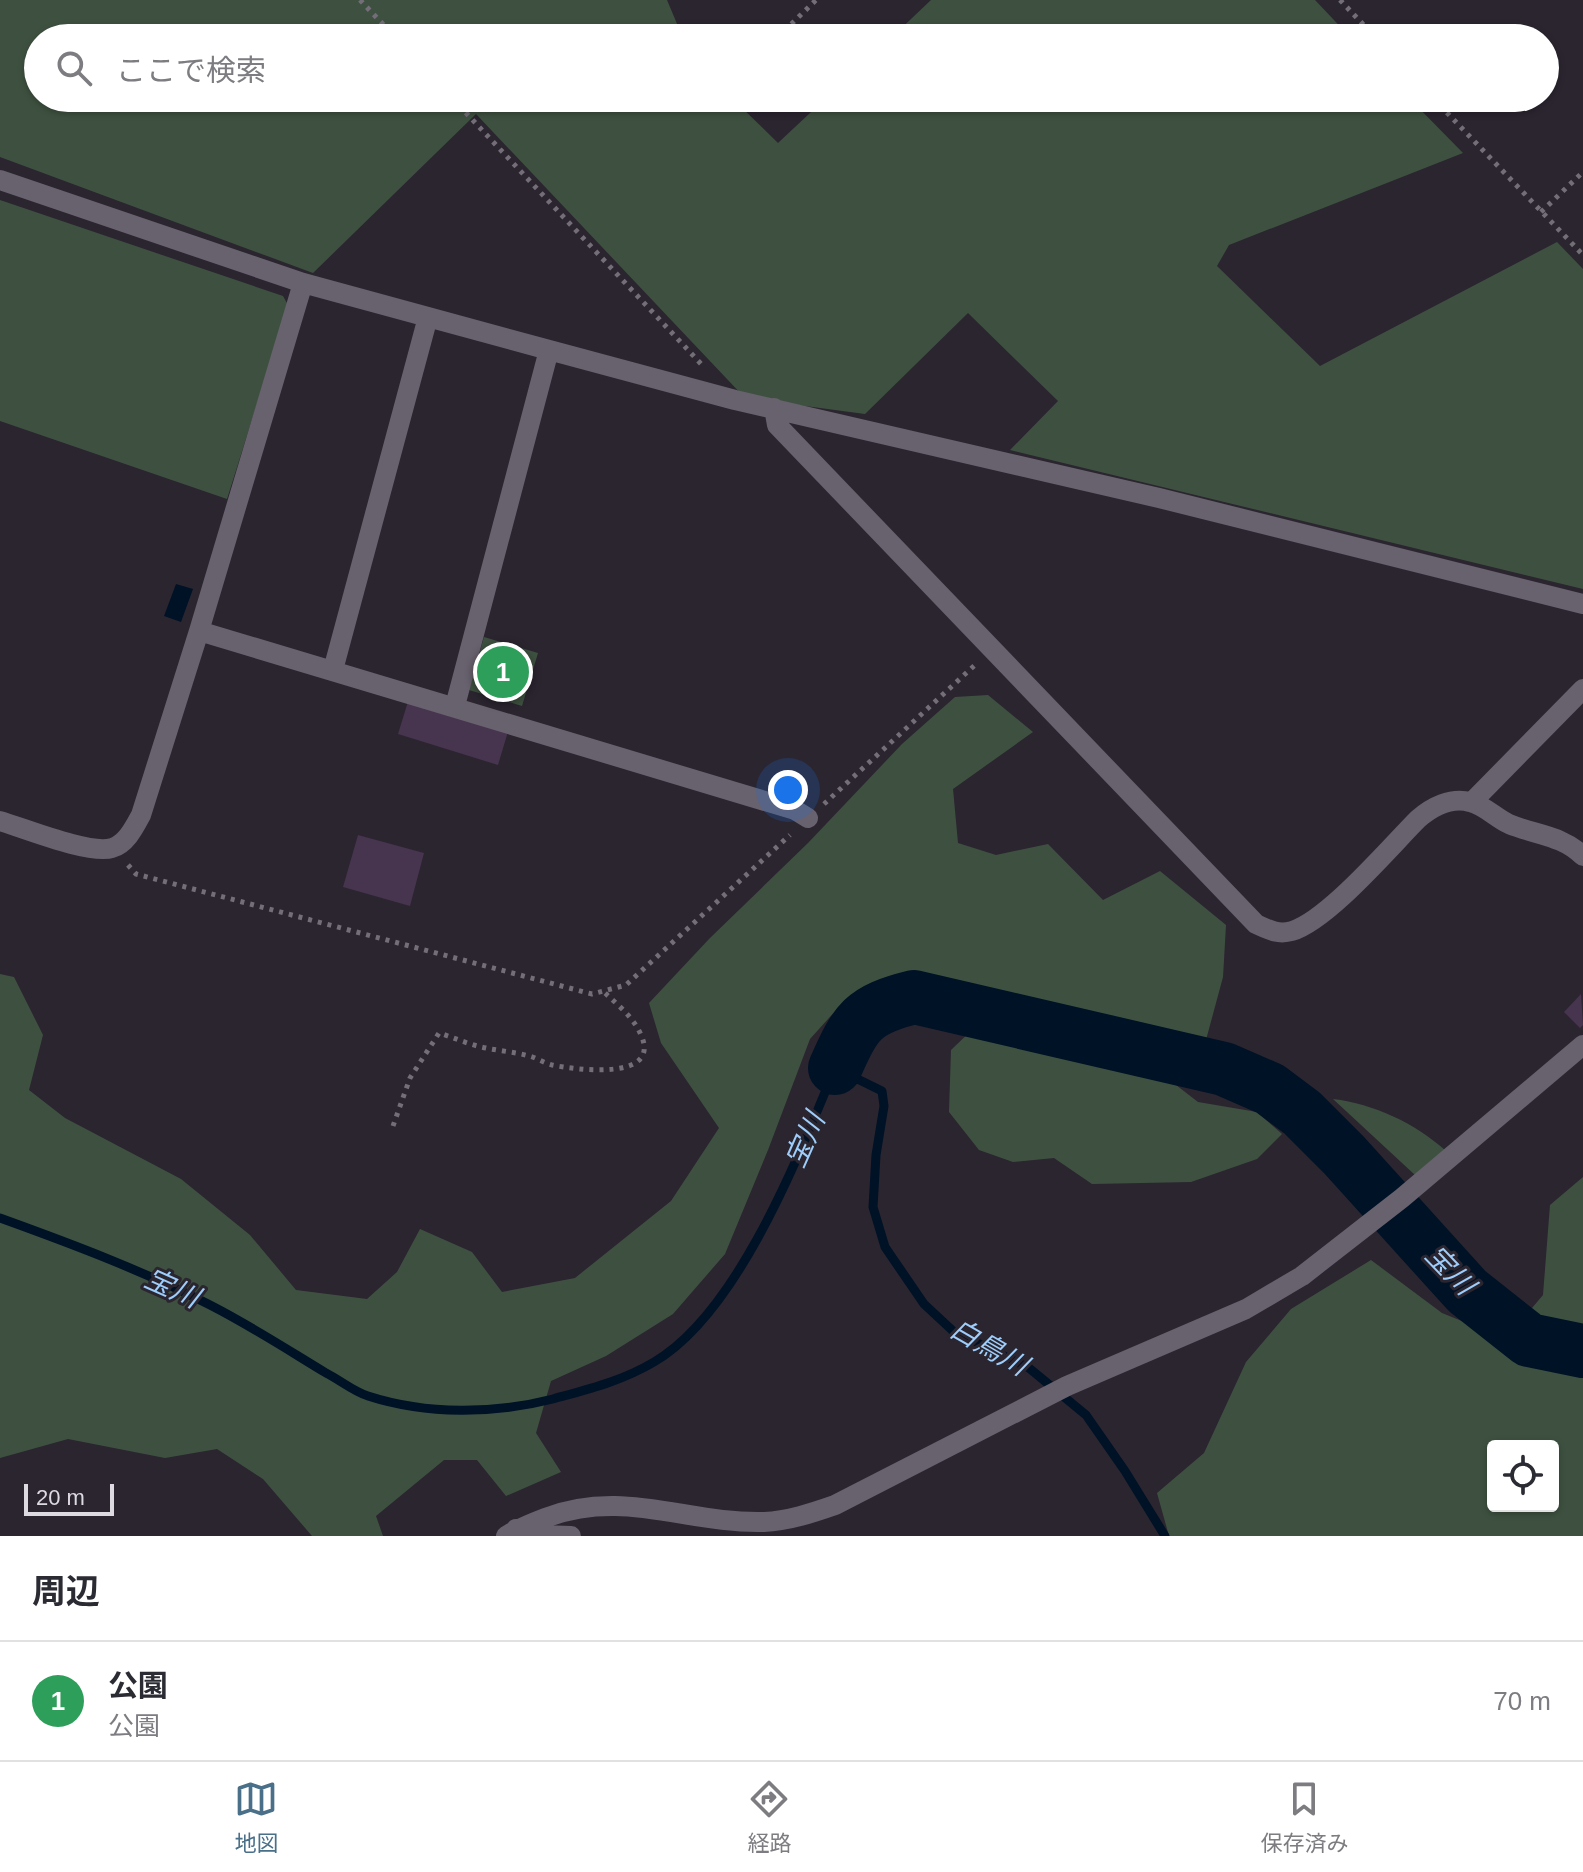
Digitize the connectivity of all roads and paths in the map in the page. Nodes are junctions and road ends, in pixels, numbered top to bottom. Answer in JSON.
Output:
{"nodes":[{"id":1,"x":360,"y":0,"type":"edge"},
{"id":2,"x":816,"y":0,"type":"edge"},
{"id":3,"x":1340,"y":0,"type":"edge"},
{"id":4,"x":383,"y":24,"type":"edge"},
{"id":5,"x":791,"y":24,"type":"edge"},
{"id":6,"x":1363,"y":24,"type":"edge"},
{"id":7,"x":465,"y":112,"type":"edge"},
{"id":8,"x":1446,"y":112,"type":"edge"},
{"id":9,"x":1583,"y":172,"type":"edge"},
{"id":10,"x":0,"y":180,"type":"edge"},
{"id":11,"x":1541,"y":212,"type":"junction"},
{"id":12,"x":1583,"y":255,"type":"edge"},
{"id":13,"x":303,"y":283,"type":"junction"},
{"id":14,"x":428,"y":317,"type":"junction"},
{"id":15,"x":549,"y":350,"type":"junction"},
{"id":16,"x":735,"y":400,"type":"junction"},
{"id":17,"x":774,"y":408,"type":"junction"},
{"id":18,"x":1583,"y":604,"type":"edge"},
{"id":19,"x":199,"y":631,"type":"junction"},
{"id":20,"x":991,"y":650,"type":"junction"},
{"id":21,"x":333,"y":670,"type":"junction"},
{"id":22,"x":1583,"y":689,"type":"edge"},
{"id":23,"x":455,"y":706,"type":"junction"},
{"id":24,"x":1472,"y":802,"type":"junction"},
{"id":25,"x":808,"y":818,"type":"junction"},
{"id":26,"x":0,"y":821,"type":"edge"},
{"id":27,"x":114,"y":848,"type":"junction"},
{"id":28,"x":1583,"y":856,"type":"edge"},
{"id":29,"x":605,"y":993,"type":"junction"},
{"id":30,"x":1583,"y":1045,"type":"edge"},
{"id":31,"x":393,"y":1126,"type":"dead end"},
{"id":32,"x":511,"y":1533,"type":"edge"},
{"id":33,"x":571,"y":1536,"type":"edge"}],
"edges":[{"from":1,"to":4,"type":"path"},
{"from":2,"to":5,"type":"path"},
{"from":3,"to":6,"type":"path"},
{"from":7,"to":16,"type":"path"},
{"from":8,"to":11,"type":"path"},
{"from":9,"to":11,"type":"path"},
{"from":10,"to":13,"type":"street"},
{"from":11,"to":12,"type":"path"},
{"from":13,"to":14,"type":"street"},
{"from":13,"to":19,"type":"street"},
{"from":14,"to":15,"type":"street"},
{"from":14,"to":21,"type":"street"},
{"from":15,"to":16,"type":"street"},
{"from":15,"to":23,"type":"street"},
{"from":16,"to":17,"type":"street"},
{"from":17,"to":18,"type":"street"},
{"from":17,"to":20,"type":"street"},
{"from":19,"to":21,"type":"street"},
{"from":19,"to":27,"type":"street"},
{"from":20,"to":24,"type":"street"},
{"from":20,"to":25,"type":"path"},
{"from":21,"to":23,"type":"street"},
{"from":22,"to":24,"type":"street"},
{"from":23,"to":25,"type":"street"},
{"from":24,"to":28,"type":"street"},
{"from":25,"to":29,"type":"path"},
{"from":26,"to":27,"type":"street"},
{"from":27,"to":29,"type":"path"},
{"from":29,"to":31,"type":"path"},
{"from":30,"to":32,"type":"street"},
{"from":32,"to":33,"type":"street"}]}
